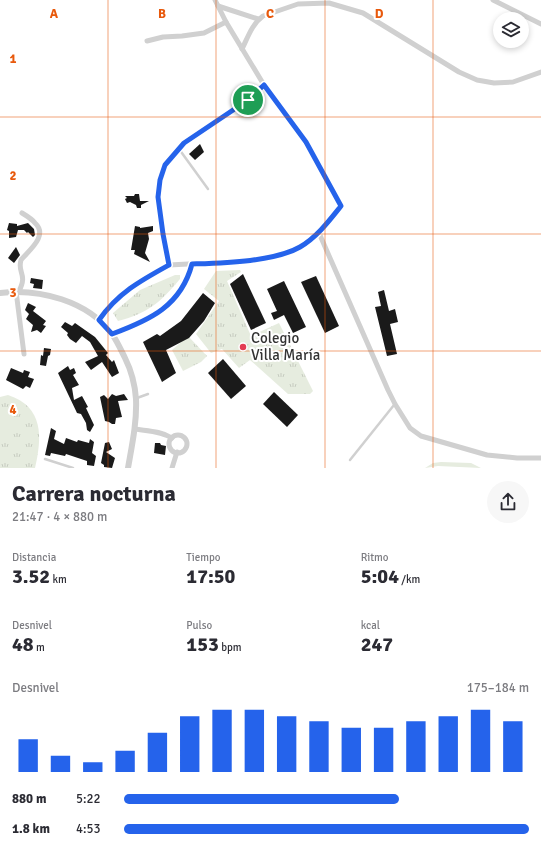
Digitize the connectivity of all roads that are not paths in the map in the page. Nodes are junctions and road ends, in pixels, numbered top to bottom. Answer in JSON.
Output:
{"nodes":[{"id":1,"x":215,"y":0,"type":"edge"},
{"id":2,"x":493,"y":0,"type":"edge"},
{"id":3,"x":218,"y":6,"type":"junction"},
{"id":4,"x":258,"y":19,"type":"junction"},
{"id":5,"x":226,"y":22,"type":"junction"},
{"id":6,"x":541,"y":24,"type":"edge"},
{"id":7,"x":147,"y":41,"type":"dead end"},
{"id":8,"x":242,"y":49,"type":"junction"},
{"id":9,"x":541,"y":72,"type":"edge"},
{"id":10,"x":264,"y":85,"type":"junction"},
{"id":11,"x":179,"y":149,"type":"junction"},
{"id":12,"x":208,"y":189,"type":"dead end"},
{"id":13,"x":22,"y":213,"type":"dead end"},
{"id":14,"x":319,"y":233,"type":"junction"},
{"id":15,"x":192,"y":264,"type":"junction"},
{"id":16,"x":169,"y":265,"type":"junction"},
{"id":17,"x":17,"y":291,"type":"junction"},
{"id":18,"x":0,"y":293,"type":"edge"},
{"id":19,"x":99,"y":320,"type":"junction"},
{"id":20,"x":112,"y":334,"type":"junction"},
{"id":21,"x":24,"y":354,"type":"dead end"},
{"id":22,"x":148,"y":394,"type":"dead end"},
{"id":23,"x":136,"y":398,"type":"junction"},
{"id":24,"x":395,"y":404,"type":"junction"},
{"id":25,"x":134,"y":429,"type":"junction"},
{"id":26,"x":172,"y":438,"type":"junction"},
{"id":27,"x":177,"y":452,"type":"junction"},
{"id":28,"x":541,"y":458,"type":"edge"},
{"id":29,"x":45,"y":459,"type":"dead end"},
{"id":30,"x":350,"y":460,"type":"dead end"},
{"id":31,"x":73,"y":468,"type":"edge"},
{"id":32,"x":128,"y":468,"type":"edge"},
{"id":33,"x":172,"y":468,"type":"edge"}],
"edges":[{"from":1,"to":3,"type":"street"},
{"from":2,"to":6,"type":"street"},
{"from":3,"to":4,"type":"street"},
{"from":3,"to":5,"type":"street"},
{"from":4,"to":8,"type":"street"},
{"from":4,"to":9,"type":"street"},
{"from":5,"to":7,"type":"street"},
{"from":5,"to":8,"type":"street"},
{"from":8,"to":10,"type":"street"},
{"from":10,"to":11,"type":"street"},
{"from":10,"to":14,"type":"street"},
{"from":11,"to":12,"type":"lane"},
{"from":11,"to":16,"type":"street"},
{"from":13,"to":17,"type":"street"},
{"from":14,"to":15,"type":"street"},
{"from":14,"to":24,"type":"street"},
{"from":15,"to":16,"type":"street"},
{"from":15,"to":20,"type":"lane"},
{"from":16,"to":19,"type":"street"},
{"from":17,"to":18,"type":"street"},
{"from":17,"to":19,"type":"street"},
{"from":17,"to":21,"type":"street"},
{"from":19,"to":20,"type":"street"},
{"from":20,"to":23,"type":"street"},
{"from":22,"to":23,"type":"lane"},
{"from":23,"to":25,"type":"street"},
{"from":24,"to":28,"type":"street"},
{"from":24,"to":30,"type":"lane"},
{"from":25,"to":26,"type":"street"},
{"from":25,"to":32,"type":"street"},
{"from":26,"to":27,"type":"street"},
{"from":26,"to":27,"type":"street"},
{"from":27,"to":33,"type":"street"},
{"from":29,"to":31,"type":"lane"}]}
